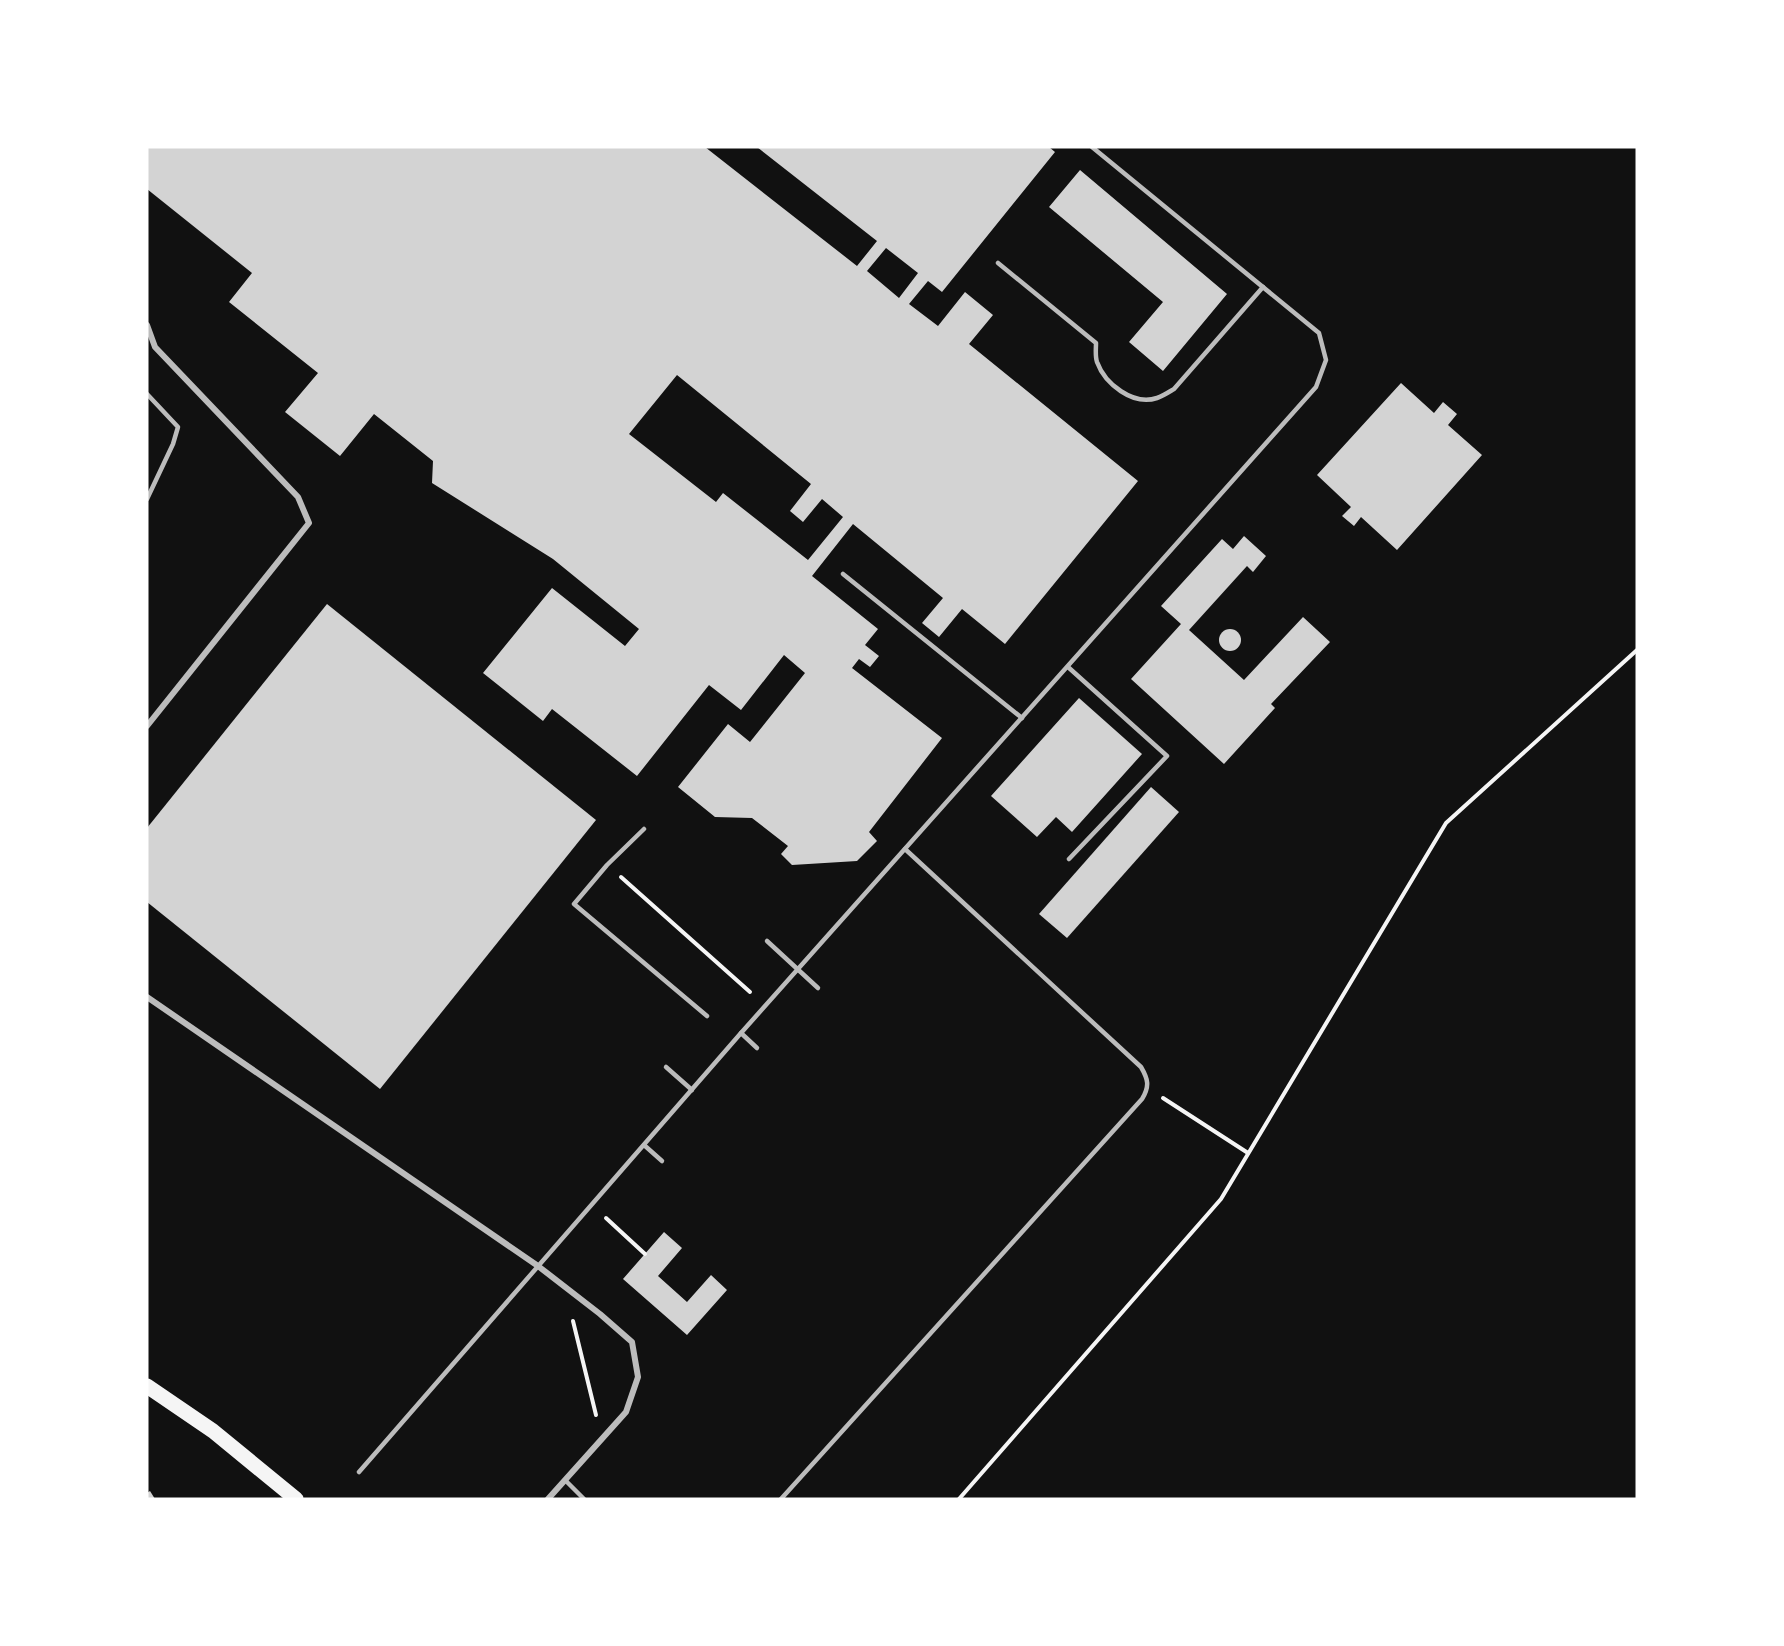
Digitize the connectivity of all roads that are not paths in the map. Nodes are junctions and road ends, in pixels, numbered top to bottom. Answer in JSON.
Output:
{"nodes":[{"id":1,"x":1092,"y":147,"type":"edge"},
{"id":2,"x":998,"y":263,"type":"dead end"},
{"id":3,"x":1263,"y":287,"type":"junction"},
{"id":4,"x":147,"y":325,"type":"edge"},
{"id":5,"x":147,"y":394,"type":"edge"},
{"id":6,"x":147,"y":499,"type":"edge"},
{"id":7,"x":843,"y":574,"type":"dead end"},
{"id":8,"x":1068,"y":667,"type":"junction"},
{"id":9,"x":1022,"y":718,"type":"junction"},
{"id":10,"x":147,"y":726,"type":"edge"},
{"id":11,"x":644,"y":829,"type":"dead end"},
{"id":12,"x":905,"y":849,"type":"junction"},
{"id":13,"x":1069,"y":860,"type":"dead end"},
{"id":14,"x":768,"y":941,"type":"dead end"},
{"id":15,"x":799,"y":970,"type":"junction"},
{"id":16,"x":818,"y":988,"type":"dead end"},
{"id":17,"x":147,"y":997,"type":"edge"},
{"id":18,"x":707,"y":1016,"type":"dead end"},
{"id":19,"x":741,"y":1033,"type":"junction"},
{"id":20,"x":757,"y":1048,"type":"dead end"},
{"id":21,"x":666,"y":1067,"type":"dead end"},
{"id":22,"x":692,"y":1090,"type":"junction"},
{"id":23,"x":644,"y":1145,"type":"junction"},
{"id":24,"x":662,"y":1161,"type":"dead end"},
{"id":25,"x":538,"y":1266,"type":"junction"},
{"id":26,"x":147,"y":1386,"type":"edge"},
{"id":27,"x":359,"y":1472,"type":"dead end"},
{"id":28,"x":566,"y":1480,"type":"junction"},
{"id":29,"x":296,"y":1499,"type":"edge"},
{"id":30,"x":548,"y":1499,"type":"edge"},
{"id":31,"x":584,"y":1499,"type":"edge"},
{"id":32,"x":781,"y":1499,"type":"edge"}],
"edges":[{"from":1,"to":3,"type":"lane"},
{"from":2,"to":3,"type":"lane"},
{"from":3,"to":8,"type":"lane"},
{"from":4,"to":10,"type":"street"},
{"from":5,"to":6,"type":"lane"},
{"from":7,"to":9,"type":"lane"},
{"from":8,"to":9,"type":"lane"},
{"from":8,"to":13,"type":"lane"},
{"from":9,"to":12,"type":"lane"},
{"from":11,"to":18,"type":"lane"},
{"from":12,"to":15,"type":"lane"},
{"from":12,"to":32,"type":"lane"},
{"from":14,"to":15,"type":"lane"},
{"from":15,"to":16,"type":"lane"},
{"from":15,"to":19,"type":"lane"},
{"from":17,"to":25,"type":"street"},
{"from":19,"to":20,"type":"lane"},
{"from":19,"to":22,"type":"lane"},
{"from":21,"to":22,"type":"lane"},
{"from":22,"to":23,"type":"lane"},
{"from":23,"to":24,"type":"lane"},
{"from":23,"to":25,"type":"lane"},
{"from":25,"to":27,"type":"lane"},
{"from":25,"to":28,"type":"street"},
{"from":26,"to":29,"type":"main road"},
{"from":28,"to":30,"type":"street"},
{"from":28,"to":31,"type":"lane"}]}
